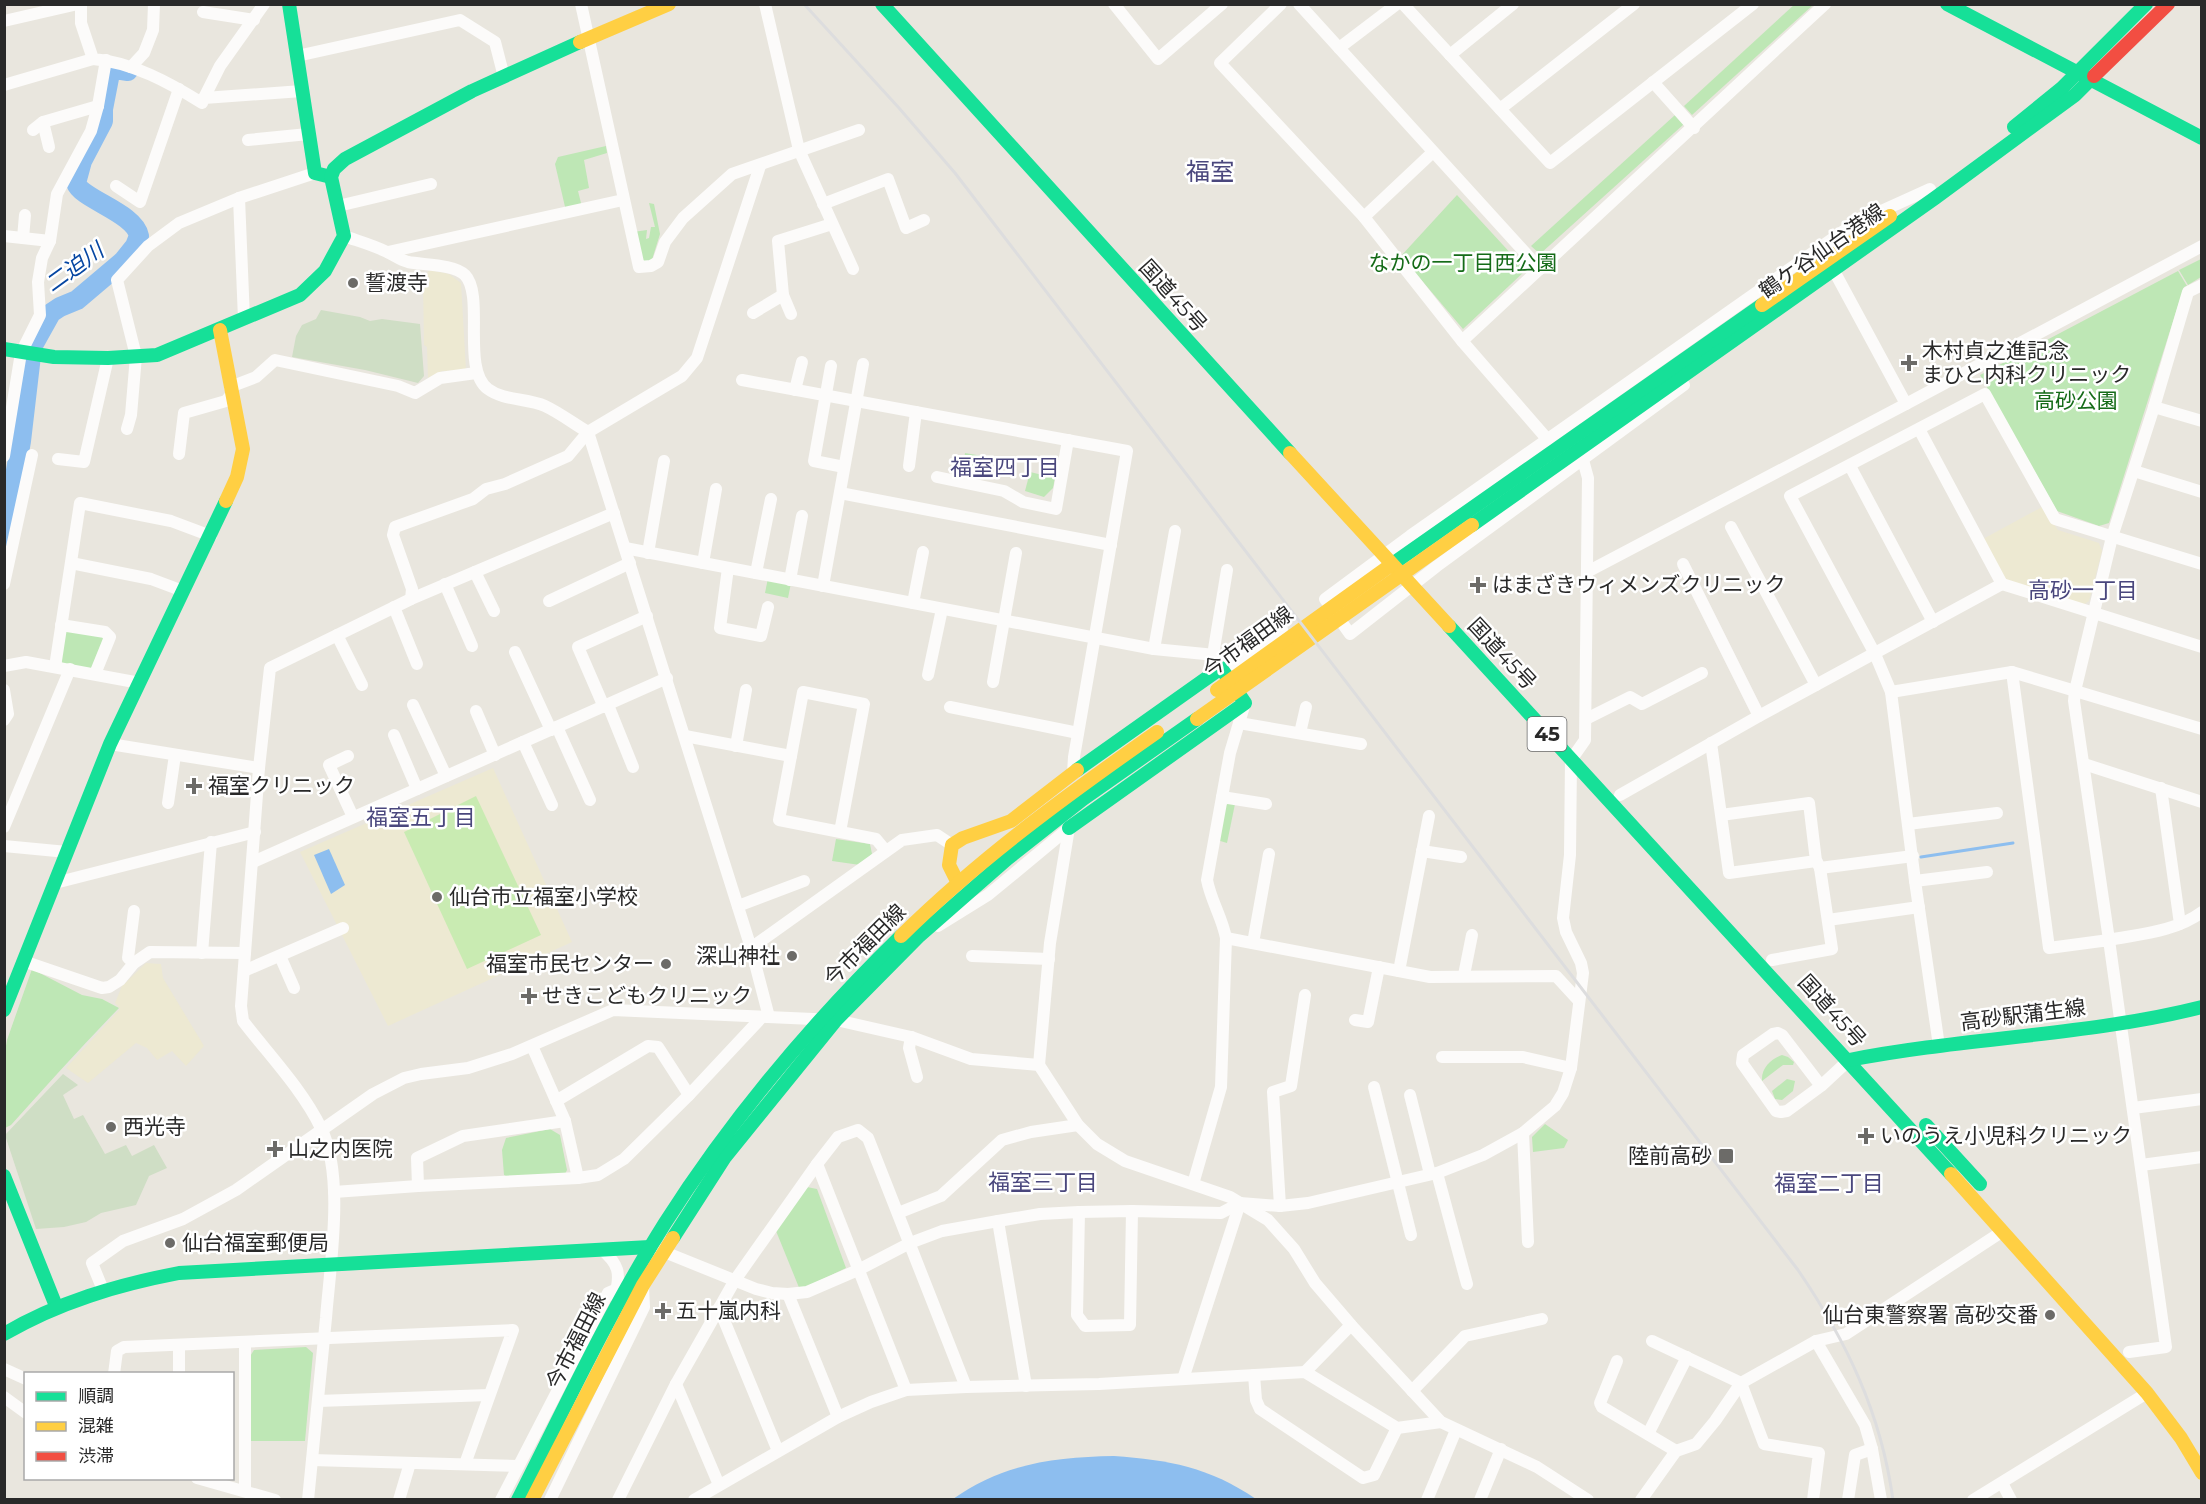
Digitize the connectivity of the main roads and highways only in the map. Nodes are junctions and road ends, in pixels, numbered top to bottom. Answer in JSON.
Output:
{"nodes":[{"id":1,"x":289,"y":4,"type":"edge"},
{"id":2,"x":669,"y":4,"type":"edge"},
{"id":3,"x":882,"y":4,"type":"edge"},
{"id":4,"x":901,"y":4,"type":"edge"},
{"id":5,"x":1947,"y":4,"type":"edge"},
{"id":6,"x":2146,"y":4,"type":"edge"},
{"id":7,"x":2168,"y":4,"type":"edge"},
{"id":8,"x":2077,"y":74,"type":"junction"},
{"id":9,"x":2091,"y":81,"type":"junction"},
{"id":10,"x":2202,"y":138,"type":"edge"},
{"id":11,"x":331,"y":177,"type":"junction"},
{"id":12,"x":220,"y":330,"type":"junction"},
{"id":13,"x":4,"y":350,"type":"edge"},
{"id":14,"x":1482,"y":508,"type":"junction"},
{"id":15,"x":1395,"y":559,"type":"junction"},
{"id":16,"x":1206,"y":704,"type":"junction"},
{"id":17,"x":1575,"y":755,"type":"junction"},
{"id":18,"x":1069,"y":828,"type":"road end"},
{"id":19,"x":958,"y":883,"type":"junction"},
{"id":20,"x":2202,"y":1007,"type":"edge"},
{"id":21,"x":4,"y":1010,"type":"edge"},
{"id":22,"x":1856,"y":1059,"type":"junction"},
{"id":23,"x":1884,"y":1080,"type":"dead end"},
{"id":24,"x":1915,"y":1113,"type":"dead end"},
{"id":25,"x":4,"y":1176,"type":"edge"},
{"id":26,"x":1992,"y":1198,"type":"dead end"},
{"id":27,"x":657,"y":1249,"type":"junction"},
{"id":28,"x":56,"y":1306,"type":"junction"},
{"id":29,"x":4,"y":1334,"type":"edge"},
{"id":30,"x":608,"y":1337,"type":"junction"},
{"id":31,"x":2125,"y":1348,"type":"road end"},
{"id":32,"x":2202,"y":1449,"type":"edge"},
{"id":33,"x":2202,"y":1473,"type":"edge"},
{"id":34,"x":519,"y":1500,"type":"edge"},
{"id":35,"x":532,"y":1500,"type":"edge"}],
"edges":[{"from":1,"to":11,"type":"main road"},
{"from":2,"to":11,"type":"main road"},
{"from":3,"to":15,"type":"main road","name":"国道45号","number":"45"},
{"from":4,"to":15,"type":"main road","name":"国道45号","number":"45"},
{"from":5,"to":8,"type":"main road"},
{"from":6,"to":8,"type":"main road","name":"鶴ケ谷仙台港線"},
{"from":7,"to":9,"type":"main road","name":"鶴ケ谷仙台港線"},
{"from":8,"to":9,"type":"main road"},
{"from":8,"to":14,"type":"main road","name":"鶴ケ谷仙台港線"},
{"from":9,"to":10,"type":"main road"},
{"from":9,"to":14,"type":"main road","name":"鶴ケ谷仙台港線"},
{"from":11,"to":12,"type":"main road"},
{"from":12,"to":13,"type":"main road"},
{"from":12,"to":21,"type":"main road"},
{"from":14,"to":15,"type":"main road","name":"今市福田線"},
{"from":15,"to":16,"type":"main road","name":"今市福田線"},
{"from":15,"to":17,"type":"main road","name":"国道45号","number":"45"},
{"from":16,"to":19,"type":"main road","name":"今市福田線"},
{"from":16,"to":27,"type":"main road","name":"今市福田線"},
{"from":17,"to":22,"type":"main road","name":"国道45号","number":"45"},
{"from":17,"to":22,"type":"main road","name":"国道45号","number":"45"},
{"from":18,"to":19,"type":"main road"},
{"from":19,"to":27,"type":"main road","name":"今市福田線"},
{"from":20,"to":22,"type":"main road","name":"高砂駅蒲生線"},
{"from":22,"to":23,"type":"main road","name":"国道45号","number":"45"},
{"from":22,"to":33,"type":"main road","name":"国道45号","number":"45"},
{"from":24,"to":26,"type":"main road"},
{"from":25,"to":28,"type":"main road"},
{"from":27,"to":28,"type":"main road"},
{"from":27,"to":30,"type":"main road","name":"今市福田線"},
{"from":27,"to":30,"type":"main road","name":"今市福田線"},
{"from":28,"to":29,"type":"main road"},
{"from":30,"to":34,"type":"main road","name":"今市福田線"},
{"from":30,"to":35,"type":"main road","name":"今市福田線"},
{"from":31,"to":32,"type":"main road"}]}
